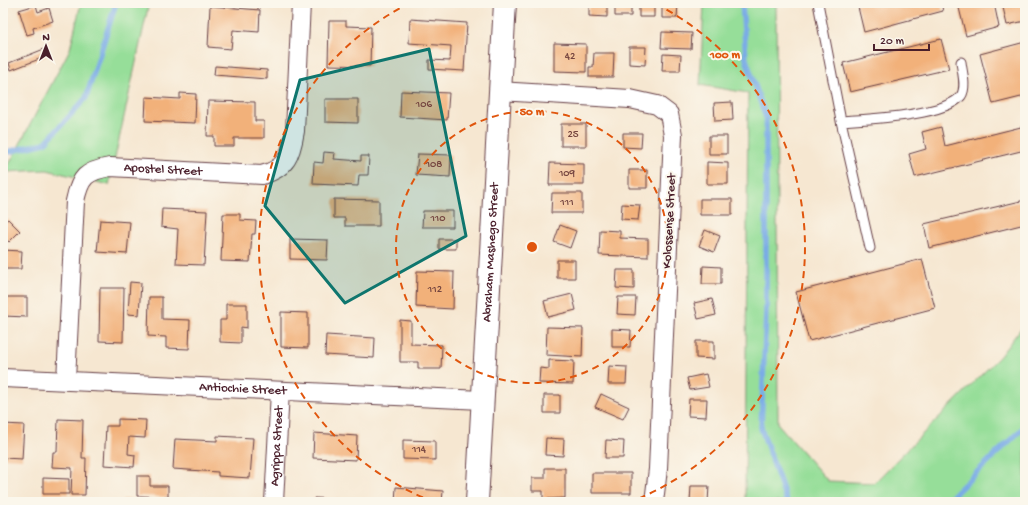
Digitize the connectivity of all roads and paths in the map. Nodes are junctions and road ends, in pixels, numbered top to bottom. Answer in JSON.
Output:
{"nodes":[{"id":1,"x":301,"y":3,"type":"edge"},
{"id":2,"x":505,"y":3,"type":"edge"},
{"id":3,"x":818,"y":3,"type":"edge"},
{"id":4,"x":961,"y":62,"type":"dead end"},
{"id":5,"x":500,"y":91,"type":"junction"},
{"id":6,"x":841,"y":121,"type":"junction"},
{"id":7,"x":870,"y":248,"type":"dead end"},
{"id":8,"x":3,"y":378,"type":"edge"},
{"id":9,"x":66,"y":380,"type":"junction"},
{"id":10,"x":280,"y":391,"type":"junction"},
{"id":11,"x":482,"y":400,"type":"junction"},
{"id":12,"x":274,"y":502,"type":"edge"},
{"id":13,"x":477,"y":502,"type":"edge"},
{"id":14,"x":654,"y":502,"type":"edge"}],
"edges":[{"from":1,"to":9,"type":"street","name":"Apostel Street"},
{"from":2,"to":5,"type":"main road","name":"Abraham Mashego Street"},
{"from":3,"to":6,"type":"lane"},
{"from":4,"to":6,"type":"lane"},
{"from":5,"to":11,"type":"main road","name":"Abraham Mashego Street"},
{"from":5,"to":14,"type":"street","name":"Kolossense Street"},
{"from":6,"to":7,"type":"lane"},
{"from":8,"to":9,"type":"street","name":"Antiochie Street"},
{"from":9,"to":10,"type":"street","name":"Antiochie Street"},
{"from":10,"to":11,"type":"street","name":"Antiochie Street"},
{"from":10,"to":12,"type":"street","name":"Agrippa Street"},
{"from":11,"to":13,"type":"main road","name":"Abraham Mashego Street"}]}
